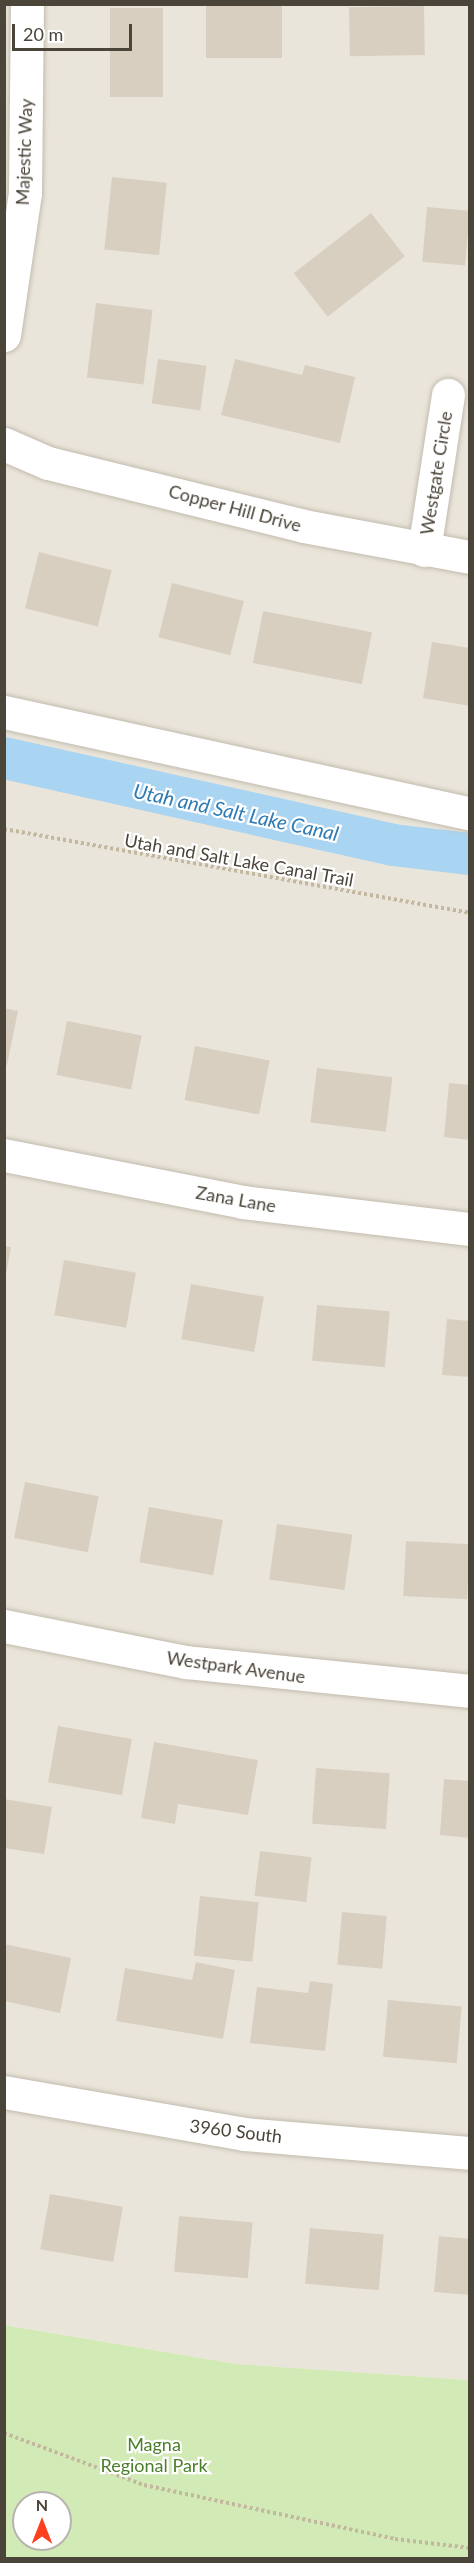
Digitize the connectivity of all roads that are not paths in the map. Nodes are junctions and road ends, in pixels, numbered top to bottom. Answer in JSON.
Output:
{"nodes":[{"id":1,"x":27,"y":4,"type":"edge"},
{"id":2,"x":4,"y":335,"type":"edge"},
{"id":3,"x":448,"y":395,"type":"dead end"},
{"id":4,"x":4,"y":444,"type":"edge"},
{"id":5,"x":424,"y":550,"type":"junction"},
{"id":6,"x":470,"y":557,"type":"edge"},
{"id":7,"x":4,"y":712,"type":"edge"},
{"id":8,"x":470,"y":814,"type":"edge"},
{"id":9,"x":4,"y":1155,"type":"edge"},
{"id":10,"x":470,"y":1229,"type":"edge"},
{"id":11,"x":4,"y":1626,"type":"edge"},
{"id":12,"x":470,"y":1691,"type":"edge"},
{"id":13,"x":4,"y":2092,"type":"edge"},
{"id":14,"x":470,"y":2153,"type":"edge"}],
"edges":[{"from":1,"to":2,"type":"street","name":"Majestic Way"},
{"from":3,"to":5,"type":"street","name":"Westgate Circle"},
{"from":4,"to":5,"type":"street","name":"Copper Hill Drive"},
{"from":5,"to":6,"type":"street","name":"Copper Hill Drive"},
{"from":7,"to":8,"type":"street"},
{"from":9,"to":10,"type":"street","name":"Zana Lane"},
{"from":11,"to":12,"type":"street","name":"Westpark Avenue"},
{"from":13,"to":14,"type":"street","name":"3960 South"}]}
